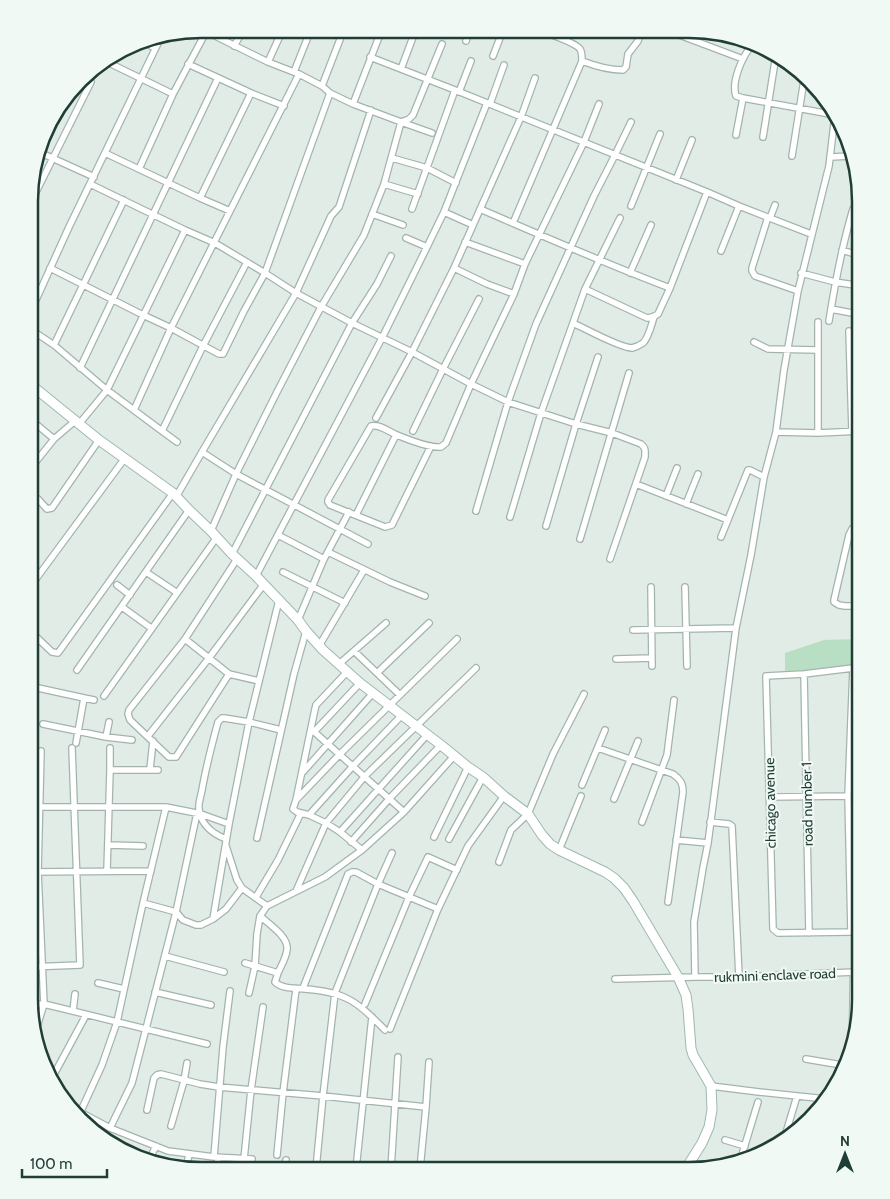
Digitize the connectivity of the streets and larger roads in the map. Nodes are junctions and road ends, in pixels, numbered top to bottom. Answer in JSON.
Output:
{"nodes":[{"id":1,"x":201,"y":38,"type":"edge"},
{"id":2,"x":220,"y":38,"type":"edge"},
{"id":3,"x":239,"y":38,"type":"edge"},
{"id":4,"x":279,"y":38,"type":"edge"},
{"id":5,"x":308,"y":38,"type":"edge"},
{"id":6,"x":341,"y":38,"type":"edge"},
{"id":7,"x":378,"y":38,"type":"edge"},
{"id":8,"x":413,"y":38,"type":"edge"},
{"id":9,"x":467,"y":38,"type":"edge"},
{"id":10,"x":500,"y":38,"type":"edge"},
{"id":11,"x":559,"y":38,"type":"edge"},
{"id":12,"x":639,"y":38,"type":"edge"},
{"id":13,"x":687,"y":38,"type":"edge"},
{"id":14,"x":466,"y":41,"type":"dead end"},
{"id":15,"x":158,"y":43,"type":"edge"},
{"id":16,"x":442,"y":44,"type":"dead end"},
{"id":17,"x":151,"y":46,"type":"edge"},
{"id":18,"x":234,"y":46,"type":"junction"},
{"id":19,"x":155,"y":48,"type":"junction"},
{"id":20,"x":749,"y":49,"type":"edge"},
{"id":21,"x":493,"y":56,"type":"dead end"},
{"id":22,"x":370,"y":57,"type":"junction"},
{"id":23,"x":743,"y":59,"type":"junction"},
{"id":24,"x":471,"y":61,"type":"dead end"},
{"id":25,"x":582,"y":61,"type":"junction"},
{"id":26,"x":268,"y":62,"type":"junction"},
{"id":27,"x":775,"y":62,"type":"edge"},
{"id":28,"x":111,"y":64,"type":"edge"},
{"id":29,"x":188,"y":64,"type":"junction"},
{"id":30,"x":504,"y":65,"type":"dead end"},
{"id":31,"x":401,"y":69,"type":"junction"},
{"id":32,"x":296,"y":73,"type":"junction"},
{"id":33,"x":218,"y":78,"type":"junction"},
{"id":34,"x":535,"y":78,"type":"dead end"},
{"id":35,"x":141,"y":79,"type":"junction"},
{"id":36,"x":427,"y":80,"type":"junction"},
{"id":37,"x":91,"y":82,"type":"dead end"},
{"id":38,"x":803,"y":84,"type":"edge"},
{"id":39,"x":322,"y":86,"type":"junction"},
{"id":40,"x":457,"y":91,"type":"junction"},
{"id":41,"x":251,"y":93,"type":"junction"},
{"id":42,"x":330,"y":93,"type":"junction"},
{"id":43,"x":173,"y":94,"type":"junction"},
{"id":44,"x":743,"y":98,"type":"junction"},
{"id":45,"x":768,"y":103,"type":"junction"},
{"id":46,"x":353,"y":104,"type":"junction"},
{"id":47,"x":488,"y":104,"type":"junction"},
{"id":48,"x":599,"y":104,"type":"dead end"},
{"id":49,"x":284,"y":106,"type":"junction"},
{"id":50,"x":799,"y":108,"type":"junction"},
{"id":51,"x":371,"y":110,"type":"junction"},
{"id":52,"x":827,"y":113,"type":"edge"},
{"id":53,"x":521,"y":117,"type":"junction"},
{"id":54,"x":401,"y":122,"type":"junction"},
{"id":55,"x":631,"y":122,"type":"dead end"},
{"id":56,"x":834,"y":125,"type":"edge"},
{"id":57,"x":553,"y":130,"type":"junction"},
{"id":58,"x":432,"y":133,"type":"dead end"},
{"id":59,"x":660,"y":134,"type":"dead end"},
{"id":60,"x":736,"y":135,"type":"dead end"},
{"id":61,"x":763,"y":137,"type":"dead end"},
{"id":62,"x":692,"y":140,"type":"dead end"},
{"id":63,"x":584,"y":142,"type":"junction"},
{"id":64,"x":105,"y":154,"type":"junction"},
{"id":65,"x":44,"y":155,"type":"edge"},
{"id":66,"x":615,"y":155,"type":"junction"},
{"id":67,"x":792,"y":156,"type":"dead end"},
{"id":68,"x":846,"y":156,"type":"edge"},
{"id":69,"x":830,"y":157,"type":"junction"},
{"id":70,"x":392,"y":158,"type":"junction"},
{"id":71,"x":53,"y":159,"type":"junction"},
{"id":72,"x":427,"y":168,"type":"junction"},
{"id":73,"x":646,"y":168,"type":"junction"},
{"id":74,"x":138,"y":169,"type":"junction"},
{"id":75,"x":94,"y":177,"type":"junction"},
{"id":76,"x":676,"y":180,"type":"junction"},
{"id":77,"x":168,"y":183,"type":"junction"},
{"id":78,"x":456,"y":183,"type":"junction"},
{"id":79,"x":90,"y":184,"type":"junction"},
{"id":80,"x":384,"y":184,"type":"junction"},
{"id":81,"x":39,"y":187,"type":"edge"},
{"id":82,"x":707,"y":192,"type":"junction"},
{"id":83,"x":418,"y":194,"type":"junction"},
{"id":84,"x":200,"y":198,"type":"junction"},
{"id":85,"x":124,"y":200,"type":"junction"},
{"id":86,"x":775,"y":205,"type":"dead end"},
{"id":87,"x":630,"y":206,"type":"dead end"},
{"id":88,"x":739,"y":206,"type":"junction"},
{"id":89,"x":412,"y":209,"type":"dead end"},
{"id":90,"x":480,"y":209,"type":"junction"},
{"id":91,"x":230,"y":211,"type":"junction"},
{"id":92,"x":444,"y":212,"type":"junction"},
{"id":93,"x":852,"y":213,"type":"edge"},
{"id":94,"x":154,"y":214,"type":"junction"},
{"id":95,"x":372,"y":214,"type":"junction"},
{"id":96,"x":769,"y":217,"type":"junction"},
{"id":97,"x":620,"y":218,"type":"dead end"},
{"id":98,"x":513,"y":223,"type":"junction"},
{"id":99,"x":403,"y":225,"type":"dead end"},
{"id":100,"x":473,"y":225,"type":"junction"},
{"id":101,"x":651,"y":226,"type":"dead end"},
{"id":102,"x":184,"y":230,"type":"junction"},
{"id":103,"x":811,"y":234,"type":"junction"},
{"id":104,"x":539,"y":235,"type":"junction"},
{"id":105,"x":406,"y":238,"type":"dead end"},
{"id":106,"x":466,"y":242,"type":"junction"},
{"id":107,"x":214,"y":243,"type":"junction"},
{"id":108,"x":427,"y":247,"type":"junction"},
{"id":109,"x":571,"y":248,"type":"junction"},
{"id":110,"x":842,"y":250,"type":"junction"},
{"id":111,"x":721,"y":251,"type":"dead end"},
{"id":112,"x":852,"y":253,"type":"edge"},
{"id":113,"x":391,"y":256,"type":"dead end"},
{"id":114,"x":599,"y":260,"type":"junction"},
{"id":115,"x":247,"y":262,"type":"junction"},
{"id":116,"x":526,"y":264,"type":"junction"},
{"id":117,"x":50,"y":268,"type":"junction"},
{"id":118,"x":454,"y":268,"type":"junction"},
{"id":119,"x":265,"y":273,"type":"junction"},
{"id":120,"x":630,"y":273,"type":"junction"},
{"id":121,"x":801,"y":273,"type":"junction"},
{"id":122,"x":835,"y":282,"type":"junction"},
{"id":123,"x":83,"y":284,"type":"junction"},
{"id":124,"x":852,"y":285,"type":"edge"},
{"id":125,"x":670,"y":288,"type":"junction"},
{"id":126,"x":586,"y":289,"type":"junction"},
{"id":127,"x":798,"y":291,"type":"junction"},
{"id":128,"x":296,"y":293,"type":"junction"},
{"id":129,"x":514,"y":294,"type":"junction"},
{"id":130,"x":38,"y":295,"type":"edge"},
{"id":131,"x":479,"y":299,"type":"dead end"},
{"id":132,"x":113,"y":300,"type":"junction"},
{"id":133,"x":321,"y":307,"type":"junction"},
{"id":134,"x":831,"y":309,"type":"junction"},
{"id":135,"x":852,"y":313,"type":"dead end"},
{"id":136,"x":143,"y":315,"type":"junction"},
{"id":137,"x":654,"y":317,"type":"junction"},
{"id":138,"x":829,"y":321,"type":"dead end"},
{"id":139,"x":818,"y":322,"type":"dead end"},
{"id":140,"x":352,"y":323,"type":"junction"},
{"id":141,"x":573,"y":323,"type":"junction"},
{"id":142,"x":171,"y":328,"type":"junction"},
{"id":143,"x":850,"y":330,"type":"dead end"},
{"id":144,"x":38,"y":334,"type":"edge"},
{"id":145,"x":382,"y":338,"type":"junction"},
{"id":146,"x":754,"y":342,"type":"dead end"},
{"id":147,"x":54,"y":345,"type":"junction"},
{"id":148,"x":203,"y":346,"type":"junction"},
{"id":149,"x":788,"y":348,"type":"junction"},
{"id":150,"x":817,"y":350,"type":"junction"},
{"id":151,"x":412,"y":352,"type":"junction"},
{"id":152,"x":598,"y":357,"type":"dead end"},
{"id":153,"x":80,"y":368,"type":"junction"},
{"id":154,"x":443,"y":369,"type":"junction"},
{"id":155,"x":629,"y":373,"type":"dead end"},
{"id":156,"x":471,"y":384,"type":"junction"},
{"id":157,"x":38,"y":390,"type":"edge"},
{"id":158,"x":107,"y":390,"type":"junction"},
{"id":159,"x":508,"y":402,"type":"junction"},
{"id":160,"x":134,"y":410,"type":"junction"},
{"id":161,"x":542,"y":413,"type":"junction"},
{"id":162,"x":376,"y":418,"type":"dead end"},
{"id":163,"x":77,"y":422,"type":"junction"},
{"id":164,"x":576,"y":424,"type":"junction"},
{"id":165,"x":38,"y":426,"type":"edge"},
{"id":166,"x":162,"y":431,"type":"junction"},
{"id":167,"x":413,"y":431,"type":"dead end"},
{"id":168,"x":852,"y":431,"type":"joint"},
{"id":169,"x":776,"y":432,"type":"junction"},
{"id":170,"x":612,"y":433,"type":"junction"},
{"id":171,"x":818,"y":433,"type":"junction"},
{"id":172,"x":396,"y":435,"type":"junction"},
{"id":173,"x":54,"y":439,"type":"junction"},
{"id":174,"x":99,"y":440,"type":"junction"},
{"id":175,"x":177,"y":442,"type":"dead end"},
{"id":176,"x":431,"y":446,"type":"junction"},
{"id":177,"x":202,"y":452,"type":"junction"},
{"id":178,"x":125,"y":458,"type":"junction"},
{"id":179,"x":38,"y":459,"type":"edge"},
{"id":180,"x":677,"y":468,"type":"dead end"},
{"id":181,"x":236,"y":474,"type":"junction"},
{"id":182,"x":698,"y":474,"type":"dead end"},
{"id":183,"x":764,"y":477,"type":"junction"},
{"id":184,"x":636,"y":484,"type":"junction"},
{"id":185,"x":265,"y":489,"type":"junction"},
{"id":186,"x":175,"y":495,"type":"junction"},
{"id":187,"x":666,"y":496,"type":"junction"},
{"id":188,"x":38,"y":499,"type":"edge"},
{"id":189,"x":686,"y":504,"type":"junction"},
{"id":190,"x":293,"y":505,"type":"junction"},
{"id":191,"x":189,"y":510,"type":"junction"},
{"id":192,"x":476,"y":511,"type":"dead end"},
{"id":193,"x":349,"y":512,"type":"junction"},
{"id":194,"x":356,"y":515,"type":"junction"},
{"id":195,"x":510,"y":517,"type":"dead end"},
{"id":196,"x":728,"y":520,"type":"junction"},
{"id":197,"x":546,"y":526,"type":"dead end"},
{"id":198,"x":852,"y":529,"type":"edge"},
{"id":199,"x":340,"y":530,"type":"junction"},
{"id":200,"x":214,"y":534,"type":"junction"},
{"id":201,"x":278,"y":535,"type":"junction"},
{"id":202,"x":721,"y":537,"type":"dead end"},
{"id":203,"x":580,"y":539,"type":"dead end"},
{"id":204,"x":368,"y":544,"type":"dead end"},
{"id":205,"x":328,"y":552,"type":"junction"},
{"id":206,"x":235,"y":557,"type":"junction"},
{"id":207,"x":324,"y":559,"type":"junction"},
{"id":208,"x":610,"y":559,"type":"dead end"},
{"id":209,"x":364,"y":570,"type":"junction"},
{"id":210,"x":146,"y":572,"type":"junction"},
{"id":211,"x":283,"y":572,"type":"dead end"},
{"id":212,"x":38,"y":576,"type":"edge"},
{"id":213,"x":256,"y":576,"type":"junction"},
{"id":214,"x":264,"y":584,"type":"junction"},
{"id":215,"x":117,"y":585,"type":"dead end"},
{"id":216,"x":312,"y":586,"type":"junction"},
{"id":217,"x":651,"y":587,"type":"dead end"},
{"id":218,"x":685,"y":587,"type":"dead end"},
{"id":219,"x":176,"y":592,"type":"junction"},
{"id":220,"x":130,"y":595,"type":"junction"},
{"id":221,"x":425,"y":596,"type":"dead end"},
{"id":222,"x":279,"y":600,"type":"junction"},
{"id":223,"x":345,"y":603,"type":"junction"},
{"id":224,"x":852,"y":605,"type":"edge"},
{"id":225,"x":122,"y":607,"type":"junction"},
{"id":226,"x":298,"y":620,"type":"junction"},
{"id":227,"x":386,"y":623,"type":"dead end"},
{"id":228,"x":429,"y":623,"type":"dead end"},
{"id":229,"x":151,"y":628,"type":"junction"},
{"id":230,"x":736,"y":628,"type":"junction"},
{"id":231,"x":652,"y":629,"type":"junction"},
{"id":232,"x":686,"y":629,"type":"junction"},
{"id":233,"x":633,"y":630,"type":"dead end"},
{"id":234,"x":306,"y":631,"type":"junction"},
{"id":235,"x":38,"y":639,"type":"edge"},
{"id":236,"x":185,"y":639,"type":"junction"},
{"id":237,"x":457,"y":639,"type":"dead end"},
{"id":238,"x":320,"y":646,"type":"junction"},
{"id":239,"x":354,"y":651,"type":"junction"},
{"id":240,"x":209,"y":658,"type":"junction"},
{"id":241,"x":652,"y":658,"type":"junction"},
{"id":242,"x":616,"y":659,"type":"dead end"},
{"id":243,"x":339,"y":664,"type":"junction"},
{"id":244,"x":652,"y":666,"type":"dead end"},
{"id":245,"x":687,"y":666,"type":"dead end"},
{"id":246,"x":476,"y":668,"type":"dead end"},
{"id":247,"x":852,"y":668,"type":"edge"},
{"id":248,"x":77,"y":670,"type":"dead end"},
{"id":249,"x":347,"y":672,"type":"junction"},
{"id":250,"x":377,"y":673,"type":"junction"},
{"id":251,"x":229,"y":674,"type":"junction"},
{"id":252,"x":804,"y":674,"type":"junction"},
{"id":253,"x":259,"y":681,"type":"junction"},
{"id":254,"x":360,"y":683,"type":"junction"},
{"id":255,"x":38,"y":689,"type":"edge"},
{"id":256,"x":373,"y":693,"type":"junction"},
{"id":257,"x":584,"y":694,"type":"dead end"},
{"id":258,"x":852,"y":694,"type":"edge"},
{"id":259,"x":400,"y":695,"type":"junction"},
{"id":260,"x":104,"y":696,"type":"dead end"},
{"id":261,"x":84,"y":698,"type":"junction"},
{"id":262,"x":94,"y":700,"type":"dead end"},
{"id":263,"x":674,"y":700,"type":"dead end"},
{"id":264,"x":390,"y":706,"type":"junction"},
{"id":265,"x":402,"y":715,"type":"junction"},
{"id":266,"x":108,"y":722,"type":"dead end"},
{"id":267,"x":249,"y":722,"type":"junction"},
{"id":268,"x":43,"y":724,"type":"dead end"},
{"id":269,"x":417,"y":727,"type":"junction"},
{"id":270,"x":281,"y":730,"type":"junction"},
{"id":271,"x":312,"y":730,"type":"junction"},
{"id":272,"x":606,"y":730,"type":"dead end"},
{"id":273,"x":78,"y":731,"type":"junction"},
{"id":274,"x":427,"y":735,"type":"junction"},
{"id":275,"x":148,"y":736,"type":"junction"},
{"id":276,"x":106,"y":737,"type":"junction"},
{"id":277,"x":132,"y":740,"type":"dead end"},
{"id":278,"x":153,"y":741,"type":"junction"},
{"id":279,"x":638,"y":741,"type":"dead end"},
{"id":280,"x":327,"y":744,"type":"junction"},
{"id":281,"x":442,"y":745,"type":"junction"},
{"id":282,"x":110,"y":748,"type":"dead end"},
{"id":283,"x":598,"y":748,"type":"junction"},
{"id":284,"x":41,"y":751,"type":"dead end"},
{"id":285,"x":339,"y":754,"type":"junction"},
{"id":286,"x":454,"y":756,"type":"junction"},
{"id":287,"x":630,"y":759,"type":"junction"},
{"id":288,"x":353,"y":766,"type":"junction"},
{"id":289,"x":468,"y":767,"type":"junction"},
{"id":290,"x":150,"y":769,"type":"junction"},
{"id":291,"x":110,"y":770,"type":"junction"},
{"id":292,"x":158,"y":770,"type":"dead end"},
{"id":293,"x":662,"y":770,"type":"junction"},
{"id":294,"x":301,"y":774,"type":"junction"},
{"id":295,"x":365,"y":776,"type":"junction"},
{"id":296,"x":483,"y":777,"type":"junction"},
{"id":297,"x":582,"y":785,"type":"dead end"},
{"id":298,"x":379,"y":789,"type":"junction"},
{"id":299,"x":504,"y":796,"type":"junction"},
{"id":300,"x":581,"y":796,"type":"dead end"},
{"id":301,"x":807,"y":796,"type":"junction"},
{"id":302,"x":848,"y":796,"type":"junction"},
{"id":303,"x":770,"y":797,"type":"junction"},
{"id":304,"x":390,"y":798,"type":"junction"},
{"id":305,"x":614,"y":799,"type":"dead end"},
{"id":306,"x":296,"y":800,"type":"junction"},
{"id":307,"x":109,"y":806,"type":"junction"},
{"id":308,"x":40,"y":807,"type":"junction"},
{"id":309,"x":74,"y":807,"type":"junction"},
{"id":310,"x":166,"y":807,"type":"junction"},
{"id":311,"x":404,"y":812,"type":"junction"},
{"id":312,"x":199,"y":813,"type":"junction"},
{"id":313,"x":301,"y":813,"type":"junction"},
{"id":314,"x":528,"y":814,"type":"junction"},
{"id":315,"x":309,"y":815,"type":"junction"},
{"id":316,"x":642,"y":822,"type":"dead end"},
{"id":317,"x":710,"y":822,"type":"junction"},
{"id":318,"x":326,"y":823,"type":"junction"},
{"id":319,"x":229,"y":824,"type":"junction"},
{"id":320,"x":340,"y":832,"type":"junction"},
{"id":321,"x":434,"y":837,"type":"dead end"},
{"id":322,"x":257,"y":838,"type":"dead end"},
{"id":323,"x":449,"y":839,"type":"dead end"},
{"id":324,"x":676,"y":840,"type":"junction"},
{"id":325,"x":226,"y":842,"type":"junction"},
{"id":326,"x":352,"y":842,"type":"junction"},
{"id":327,"x":708,"y":843,"type":"junction"},
{"id":328,"x":108,"y":845,"type":"junction"},
{"id":329,"x":143,"y":846,"type":"dead end"},
{"id":330,"x":362,"y":850,"type":"junction"},
{"id":331,"x":559,"y":850,"type":"junction"},
{"id":332,"x":392,"y":853,"type":"dead end"},
{"id":333,"x":499,"y":862,"type":"dead end"},
{"id":334,"x":457,"y":870,"type":"junction"},
{"id":335,"x":76,"y":871,"type":"junction"},
{"id":336,"x":107,"y":871,"type":"junction"},
{"id":337,"x":38,"y":872,"type":"junction"},
{"id":338,"x":151,"y":872,"type":"junction"},
{"id":339,"x":378,"y":884,"type":"junction"},
{"id":340,"x":242,"y":888,"type":"junction"},
{"id":341,"x":296,"y":892,"type":"junction"},
{"id":342,"x":256,"y":897,"type":"junction"},
{"id":343,"x":409,"y":897,"type":"junction"},
{"id":344,"x":668,"y":902,"type":"dead end"},
{"id":345,"x":143,"y":904,"type":"junction"},
{"id":346,"x":267,"y":906,"type":"junction"},
{"id":347,"x":438,"y":909,"type":"junction"},
{"id":348,"x":176,"y":912,"type":"junction"},
{"id":349,"x":260,"y":916,"type":"junction"},
{"id":350,"x":213,"y":919,"type":"junction"},
{"id":351,"x":809,"y":933,"type":"junction"},
{"id":352,"x":165,"y":956,"type":"junction"},
{"id":353,"x":245,"y":963,"type":"dead end"},
{"id":354,"x":38,"y":966,"type":"edge"},
{"id":355,"x":43,"y":966,"type":"junction"},
{"id":356,"x":256,"y":966,"type":"junction"},
{"id":357,"x":224,"y":972,"type":"dead end"},
{"id":358,"x":852,"y":972,"type":"edge"},
{"id":359,"x":278,"y":973,"type":"junction"},
{"id":360,"x":678,"y":977,"type":"junction"},
{"id":361,"x":695,"y":977,"type":"junction"},
{"id":362,"x":739,"y":977,"type":"junction"},
{"id":363,"x":615,"y":979,"type":"dead end"},
{"id":364,"x":98,"y":983,"type":"dead end"},
{"id":365,"x":296,"y":988,"type":"junction"},
{"id":366,"x":303,"y":988,"type":"junction"},
{"id":367,"x":124,"y":989,"type":"junction"},
{"id":368,"x":230,"y":991,"type":"dead end"},
{"id":369,"x":155,"y":992,"type":"junction"},
{"id":370,"x":249,"y":993,"type":"dead end"},
{"id":371,"x":75,"y":994,"type":"dead end"},
{"id":372,"x":335,"y":994,"type":"junction"},
{"id":373,"x":38,"y":1004,"type":"edge"},
{"id":374,"x":44,"y":1004,"type":"junction"},
{"id":375,"x":365,"y":1004,"type":"dead end"},
{"id":376,"x":211,"y":1005,"type":"dead end"},
{"id":377,"x":263,"y":1007,"type":"dead end"},
{"id":378,"x":73,"y":1012,"type":"junction"},
{"id":379,"x":86,"y":1015,"type":"junction"},
{"id":380,"x":372,"y":1017,"type":"junction"},
{"id":381,"x":39,"y":1020,"type":"edge"},
{"id":382,"x":117,"y":1022,"type":"junction"},
{"id":383,"x":145,"y":1029,"type":"junction"},
{"id":384,"x":207,"y":1044,"type":"dead end"},
{"id":385,"x":398,"y":1057,"type":"dead end"},
{"id":386,"x":806,"y":1059,"type":"dead end"},
{"id":387,"x":429,"y":1062,"type":"dead end"},
{"id":388,"x":187,"y":1063,"type":"dead end"},
{"id":389,"x":839,"y":1064,"type":"edge"},
{"id":390,"x":55,"y":1073,"type":"edge"},
{"id":391,"x":184,"y":1081,"type":"junction"},
{"id":392,"x":711,"y":1086,"type":"junction"},
{"id":393,"x":220,"y":1088,"type":"junction"},
{"id":394,"x":251,"y":1090,"type":"junction"},
{"id":395,"x":283,"y":1093,"type":"junction"},
{"id":396,"x":323,"y":1096,"type":"junction"},
{"id":397,"x":797,"y":1096,"type":"junction"},
{"id":398,"x":818,"y":1098,"type":"edge"},
{"id":399,"x":364,"y":1100,"type":"junction"},
{"id":400,"x":758,"y":1102,"type":"dead end"},
{"id":401,"x":395,"y":1104,"type":"junction"},
{"id":402,"x":426,"y":1107,"type":"junction"},
{"id":403,"x":81,"y":1110,"type":"edge"},
{"id":404,"x":147,"y":1110,"type":"dead end"},
{"id":405,"x":87,"y":1116,"type":"edge"},
{"id":406,"x":171,"y":1126,"type":"dead end"},
{"id":407,"x":110,"y":1128,"type":"junction"},
{"id":408,"x":787,"y":1128,"type":"edge"},
{"id":409,"x":725,"y":1140,"type":"dead end"},
{"id":410,"x":156,"y":1146,"type":"junction"},
{"id":411,"x":745,"y":1146,"type":"junction"},
{"id":412,"x":743,"y":1152,"type":"edge"},
{"id":413,"x":152,"y":1154,"type":"edge"},
{"id":414,"x":189,"y":1154,"type":"junction"},
{"id":415,"x":277,"y":1155,"type":"dead end"},
{"id":416,"x":216,"y":1157,"type":"junction"},
{"id":417,"x":244,"y":1159,"type":"junction"},
{"id":418,"x":188,"y":1161,"type":"edge"},
{"id":419,"x":216,"y":1162,"type":"edge"},
{"id":420,"x":252,"y":1162,"type":"edge"},
{"id":421,"x":317,"y":1162,"type":"edge"},
{"id":422,"x":357,"y":1162,"type":"edge"},
{"id":423,"x":391,"y":1162,"type":"edge"},
{"id":424,"x":421,"y":1162,"type":"edge"},
{"id":425,"x":692,"y":1162,"type":"edge"}],
"edges":[{"from":1,"to":29,"type":"street"},
{"from":2,"to":18,"type":"street"},
{"from":3,"to":18,"type":"street"},
{"from":4,"to":26,"type":"street"},
{"from":5,"to":32,"type":"street"},
{"from":6,"to":39,"type":"street"},
{"from":7,"to":22,"type":"street"},
{"from":8,"to":31,"type":"street"},
{"from":9,"to":14,"type":"street"},
{"from":10,"to":21,"type":"street"},
{"from":11,"to":25,"type":"street"},
{"from":12,"to":25,"type":"street"},
{"from":13,"to":23,"type":"street"},
{"from":15,"to":19,"type":"street"},
{"from":16,"to":36,"type":"street"},
{"from":17,"to":19,"type":"street"},
{"from":18,"to":26,"type":"street"},
{"from":19,"to":35,"type":"street"},
{"from":20,"to":23,"type":"street"},
{"from":22,"to":31,"type":"street"},
{"from":22,"to":46,"type":"street"},
{"from":23,"to":44,"type":"street"},
{"from":24,"to":40,"type":"street"},
{"from":25,"to":57,"type":"street"},
{"from":26,"to":32,"type":"street"},
{"from":27,"to":45,"type":"street"},
{"from":28,"to":35,"type":"street"},
{"from":29,"to":33,"type":"street"},
{"from":29,"to":43,"type":"street"},
{"from":30,"to":47,"type":"street"},
{"from":31,"to":36,"type":"street"},
{"from":32,"to":39,"type":"street"},
{"from":32,"to":49,"type":"street"},
{"from":33,"to":41,"type":"street"},
{"from":33,"to":77,"type":"street"},
{"from":34,"to":53,"type":"street"},
{"from":35,"to":43,"type":"street"},
{"from":35,"to":64,"type":"street"},
{"from":36,"to":40,"type":"street"},
{"from":36,"to":54,"type":"street"},
{"from":37,"to":71,"type":"street"},
{"from":38,"to":50,"type":"street"},
{"from":39,"to":42,"type":"street"},
{"from":40,"to":47,"type":"street"},
{"from":40,"to":72,"type":"street"},
{"from":41,"to":49,"type":"street"},
{"from":41,"to":84,"type":"street"},
{"from":42,"to":46,"type":"street"},
{"from":42,"to":119,"type":"street"},
{"from":43,"to":74,"type":"street"},
{"from":44,"to":45,"type":"street"},
{"from":44,"to":60,"type":"street"},
{"from":45,"to":50,"type":"street"},
{"from":45,"to":61,"type":"street"},
{"from":46,"to":51,"type":"street"},
{"from":47,"to":53,"type":"street"},
{"from":47,"to":78,"type":"street"},
{"from":48,"to":63,"type":"street"},
{"from":49,"to":91,"type":"street"},
{"from":50,"to":52,"type":"street"},
{"from":50,"to":67,"type":"street"},
{"from":51,"to":54,"type":"street"},
{"from":51,"to":128,"type":"street"},
{"from":53,"to":57,"type":"street"},
{"from":53,"to":90,"type":"street"},
{"from":54,"to":58,"type":"street"},
{"from":54,"to":70,"type":"street"},
{"from":55,"to":66,"type":"street"},
{"from":56,"to":69,"type":"street"},
{"from":57,"to":63,"type":"street"},
{"from":57,"to":98,"type":"street"},
{"from":59,"to":73,"type":"street"},
{"from":62,"to":76,"type":"street"},
{"from":63,"to":66,"type":"street"},
{"from":63,"to":104,"type":"street"},
{"from":64,"to":74,"type":"street"},
{"from":64,"to":75,"type":"street"},
{"from":65,"to":71,"type":"street"},
{"from":66,"to":73,"type":"street"},
{"from":66,"to":109,"type":"street"},
{"from":68,"to":69,"type":"street"},
{"from":69,"to":103,"type":"street"},
{"from":70,"to":72,"type":"street"},
{"from":70,"to":80,"type":"street"},
{"from":71,"to":75,"type":"street"},
{"from":71,"to":81,"type":"street"},
{"from":72,"to":78,"type":"street"},
{"from":72,"to":83,"type":"street"},
{"from":73,"to":76,"type":"street"},
{"from":73,"to":87,"type":"street"},
{"from":74,"to":77,"type":"street"},
{"from":75,"to":79,"type":"street"},
{"from":76,"to":82,"type":"street"},
{"from":77,"to":84,"type":"street"},
{"from":77,"to":94,"type":"street"},
{"from":78,"to":92,"type":"street"},
{"from":79,"to":85,"type":"street"},
{"from":79,"to":117,"type":"street"},
{"from":80,"to":83,"type":"street"},
{"from":80,"to":95,"type":"street"},
{"from":82,"to":88,"type":"street"},
{"from":82,"to":125,"type":"street"},
{"from":83,"to":89,"type":"street"},
{"from":84,"to":91,"type":"street"},
{"from":85,"to":94,"type":"street"},
{"from":85,"to":123,"type":"street"},
{"from":86,"to":96,"type":"street"},
{"from":88,"to":96,"type":"street"},
{"from":88,"to":111,"type":"street"},
{"from":90,"to":98,"type":"street"},
{"from":90,"to":100,"type":"street"},
{"from":91,"to":107,"type":"street"},
{"from":92,"to":100,"type":"street"},
{"from":92,"to":108,"type":"street"},
{"from":93,"to":110,"type":"street"},
{"from":94,"to":102,"type":"street"},
{"from":94,"to":132,"type":"street"},
{"from":95,"to":99,"type":"street"},
{"from":95,"to":133,"type":"street"},
{"from":96,"to":103,"type":"street"},
{"from":96,"to":127,"type":"street"},
{"from":97,"to":114,"type":"street"},
{"from":98,"to":104,"type":"street"},
{"from":100,"to":106,"type":"street"},
{"from":101,"to":120,"type":"street"},
{"from":102,"to":107,"type":"street"},
{"from":102,"to":136,"type":"street"},
{"from":103,"to":121,"type":"street"},
{"from":104,"to":109,"type":"street"},
{"from":104,"to":116,"type":"street"},
{"from":105,"to":108,"type":"street"},
{"from":106,"to":116,"type":"street"},
{"from":106,"to":118,"type":"street"},
{"from":107,"to":115,"type":"street"},
{"from":107,"to":142,"type":"street"},
{"from":108,"to":145,"type":"street"},
{"from":109,"to":114,"type":"street"},
{"from":109,"to":159,"type":"street"},
{"from":110,"to":112,"type":"street"},
{"from":110,"to":122,"type":"street"},
{"from":113,"to":140,"type":"street"},
{"from":114,"to":120,"type":"street"},
{"from":114,"to":126,"type":"street"},
{"from":115,"to":119,"type":"street"},
{"from":115,"to":148,"type":"street"},
{"from":116,"to":129,"type":"street"},
{"from":117,"to":123,"type":"street"},
{"from":117,"to":130,"type":"street"},
{"from":118,"to":129,"type":"street"},
{"from":118,"to":151,"type":"street"},
{"from":119,"to":128,"type":"street"},
{"from":119,"to":148,"type":"street"},
{"from":120,"to":125,"type":"street"},
{"from":121,"to":122,"type":"street"},
{"from":121,"to":127,"type":"street"},
{"from":122,"to":124,"type":"street"},
{"from":122,"to":134,"type":"street"},
{"from":123,"to":132,"type":"street"},
{"from":123,"to":147,"type":"street"},
{"from":125,"to":137,"type":"street"},
{"from":126,"to":137,"type":"street"},
{"from":126,"to":141,"type":"street"},
{"from":127,"to":149,"type":"street"},
{"from":128,"to":133,"type":"street"},
{"from":128,"to":177,"type":"street"},
{"from":129,"to":156,"type":"street"},
{"from":131,"to":154,"type":"street"},
{"from":132,"to":136,"type":"street"},
{"from":132,"to":153,"type":"street"},
{"from":133,"to":140,"type":"street"},
{"from":133,"to":181,"type":"street"},
{"from":134,"to":135,"type":"street"},
{"from":134,"to":138,"type":"street"},
{"from":136,"to":142,"type":"street"},
{"from":136,"to":158,"type":"street"},
{"from":137,"to":141,"type":"street"},
{"from":139,"to":150,"type":"street"},
{"from":140,"to":145,"type":"street"},
{"from":140,"to":185,"type":"street"},
{"from":141,"to":161,"type":"street"},
{"from":142,"to":148,"type":"street"},
{"from":142,"to":160,"type":"street"},
{"from":143,"to":168,"type":"street"},
{"from":144,"to":147,"type":"street"},
{"from":145,"to":151,"type":"street"},
{"from":145,"to":190,"type":"street"},
{"from":146,"to":149,"type":"street"},
{"from":147,"to":153,"type":"street"},
{"from":148,"to":166,"type":"street"},
{"from":149,"to":150,"type":"street"},
{"from":149,"to":169,"type":"street"},
{"from":150,"to":171,"type":"street"},
{"from":151,"to":154,"type":"street"},
{"from":151,"to":162,"type":"street"},
{"from":152,"to":164,"type":"street"},
{"from":153,"to":158,"type":"street"},
{"from":154,"to":156,"type":"street"},
{"from":154,"to":167,"type":"street"},
{"from":155,"to":170,"type":"street"},
{"from":156,"to":159,"type":"street"},
{"from":156,"to":176,"type":"street"},
{"from":157,"to":163,"type":"street"},
{"from":158,"to":160,"type":"street"},
{"from":158,"to":163,"type":"street"},
{"from":159,"to":161,"type":"street"},
{"from":159,"to":192,"type":"street"},
{"from":160,"to":166,"type":"street"},
{"from":161,"to":164,"type":"street"},
{"from":161,"to":195,"type":"street"},
{"from":163,"to":173,"type":"street"},
{"from":163,"to":174,"type":"street"},
{"from":164,"to":170,"type":"street"},
{"from":164,"to":197,"type":"street"},
{"from":165,"to":173,"type":"street"},
{"from":166,"to":175,"type":"street"},
{"from":168,"to":171,"type":"street"},
{"from":169,"to":171,"type":"street"},
{"from":169,"to":183,"type":"street"},
{"from":170,"to":184,"type":"street"},
{"from":170,"to":203,"type":"street"},
{"from":172,"to":176,"type":"street"},
{"from":172,"to":193,"type":"street"},
{"from":172,"to":194,"type":"street"},
{"from":173,"to":179,"type":"street"},
{"from":174,"to":178,"type":"street"},
{"from":174,"to":188,"type":"street"},
{"from":176,"to":194,"type":"street"},
{"from":177,"to":181,"type":"street"},
{"from":177,"to":186,"type":"street"},
{"from":178,"to":186,"type":"street"},
{"from":178,"to":212,"type":"street"},
{"from":180,"to":187,"type":"street"},
{"from":181,"to":185,"type":"street"},
{"from":181,"to":200,"type":"street"},
{"from":182,"to":189,"type":"street"},
{"from":183,"to":196,"type":"street"},
{"from":183,"to":230,"type":"street"},
{"from":184,"to":187,"type":"street"},
{"from":184,"to":208,"type":"street"},
{"from":185,"to":190,"type":"street"},
{"from":185,"to":206,"type":"street"},
{"from":186,"to":191,"type":"street"},
{"from":186,"to":235,"type":"street"},
{"from":187,"to":189,"type":"street"},
{"from":189,"to":196,"type":"street"},
{"from":190,"to":199,"type":"street"},
{"from":190,"to":201,"type":"street"},
{"from":191,"to":200,"type":"street"},
{"from":191,"to":210,"type":"street"},
{"from":193,"to":194,"type":"street"},
{"from":193,"to":199,"type":"street"},
{"from":196,"to":202,"type":"street"},
{"from":198,"to":224,"type":"street"},
{"from":199,"to":204,"type":"street"},
{"from":199,"to":205,"type":"street"},
{"from":200,"to":206,"type":"street"},
{"from":200,"to":219,"type":"street"},
{"from":201,"to":207,"type":"street"},
{"from":201,"to":213,"type":"street"},
{"from":205,"to":207,"type":"street"},
{"from":205,"to":209,"type":"street"},
{"from":206,"to":213,"type":"street"},
{"from":206,"to":236,"type":"street"},
{"from":207,"to":216,"type":"street"},
{"from":209,"to":221,"type":"street"},
{"from":209,"to":223,"type":"street"},
{"from":210,"to":219,"type":"street"},
{"from":210,"to":220,"type":"street"},
{"from":211,"to":216,"type":"street"},
{"from":213,"to":214,"type":"street"},
{"from":214,"to":222,"type":"street"},
{"from":214,"to":240,"type":"street"},
{"from":215,"to":220,"type":"street"},
{"from":216,"to":223,"type":"street"},
{"from":216,"to":226,"type":"street"},
{"from":217,"to":231,"type":"street"},
{"from":218,"to":232,"type":"street"},
{"from":219,"to":229,"type":"street"},
{"from":220,"to":225,"type":"street"},
{"from":222,"to":226,"type":"street"},
{"from":222,"to":253,"type":"street"},
{"from":223,"to":238,"type":"street"},
{"from":225,"to":229,"type":"street"},
{"from":225,"to":248,"type":"street"},
{"from":226,"to":234,"type":"street"},
{"from":227,"to":239,"type":"street"},
{"from":228,"to":250,"type":"street"},
{"from":229,"to":260,"type":"street"},
{"from":230,"to":232,"type":"street"},
{"from":230,"to":317,"type":"street"},
{"from":231,"to":232,"type":"street"},
{"from":231,"to":233,"type":"street"},
{"from":231,"to":241,"type":"street"},
{"from":232,"to":245,"type":"street"},
{"from":234,"to":238,"type":"street"},
{"from":234,"to":270,"type":"street"},
{"from":236,"to":240,"type":"street"},
{"from":236,"to":275,"type":"street"},
{"from":237,"to":259,"type":"street"},
{"from":238,"to":243,"type":"street"},
{"from":239,"to":243,"type":"street"},
{"from":239,"to":250,"type":"street"},
{"from":240,"to":251,"type":"street"},
{"from":240,"to":275,"type":"street"},
{"from":241,"to":242,"type":"street"},
{"from":241,"to":244,"type":"street"},
{"from":243,"to":249,"type":"street"},
{"from":246,"to":269,"type":"street"},
{"from":247,"to":252,"type":"street"},
{"from":249,"to":254,"type":"street"},
{"from":249,"to":271,"type":"street"},
{"from":250,"to":259,"type":"street"},
{"from":251,"to":253,"type":"street"},
{"from":251,"to":278,"type":"street"},
{"from":252,"to":301,"type":"street","name":"road number 1"},
{"from":252,"to":303,"type":"street","name":"chicago avenue"},
{"from":253,"to":267,"type":"street"},
{"from":254,"to":256,"type":"street"},
{"from":254,"to":271,"type":"street"},
{"from":255,"to":261,"type":"street"},
{"from":256,"to":264,"type":"street"},
{"from":256,"to":280,"type":"street"},
{"from":257,"to":314,"type":"street"},
{"from":258,"to":302,"type":"street"},
{"from":259,"to":264,"type":"street"},
{"from":261,"to":262,"type":"street"},
{"from":261,"to":273,"type":"street"},
{"from":263,"to":293,"type":"street"},
{"from":264,"to":265,"type":"street"},
{"from":264,"to":285,"type":"street"},
{"from":265,"to":269,"type":"street"},
{"from":265,"to":288,"type":"street"},
{"from":266,"to":276,"type":"street"},
{"from":267,"to":270,"type":"street"},
{"from":267,"to":312,"type":"street"},
{"from":267,"to":319,"type":"street"},
{"from":268,"to":273,"type":"street"},
{"from":269,"to":274,"type":"street"},
{"from":269,"to":295,"type":"street"},
{"from":270,"to":322,"type":"street"},
{"from":271,"to":280,"type":"street"},
{"from":271,"to":294,"type":"street"},
{"from":272,"to":283,"type":"street"},
{"from":273,"to":276,"type":"street"},
{"from":273,"to":309,"type":"street"},
{"from":274,"to":281,"type":"street"},
{"from":274,"to":298,"type":"street"},
{"from":275,"to":278,"type":"street"},
{"from":276,"to":277,"type":"street"},
{"from":278,"to":290,"type":"street"},
{"from":279,"to":287,"type":"street"},
{"from":280,"to":285,"type":"street"},
{"from":280,"to":294,"type":"street"},
{"from":281,"to":286,"type":"street"},
{"from":281,"to":304,"type":"street"},
{"from":282,"to":291,"type":"street"},
{"from":283,"to":287,"type":"street"},
{"from":283,"to":297,"type":"street"},
{"from":284,"to":308,"type":"street"},
{"from":285,"to":288,"type":"street"},
{"from":285,"to":306,"type":"street"},
{"from":286,"to":289,"type":"street"},
{"from":286,"to":311,"type":"street"},
{"from":287,"to":293,"type":"street"},
{"from":287,"to":305,"type":"street"},
{"from":288,"to":295,"type":"street"},
{"from":288,"to":315,"type":"street"},
{"from":289,"to":296,"type":"street"},
{"from":289,"to":321,"type":"street"},
{"from":290,"to":291,"type":"street"},
{"from":290,"to":292,"type":"street"},
{"from":291,"to":307,"type":"street"},
{"from":293,"to":316,"type":"street"},
{"from":293,"to":324,"type":"street"},
{"from":294,"to":306,"type":"street"},
{"from":295,"to":298,"type":"street"},
{"from":295,"to":318,"type":"street"},
{"from":296,"to":299,"type":"street"},
{"from":296,"to":323,"type":"street"},
{"from":298,"to":304,"type":"street"},
{"from":298,"to":320,"type":"street"},
{"from":299,"to":314,"type":"street"},
{"from":299,"to":334,"type":"street"},
{"from":300,"to":331,"type":"street"},
{"from":301,"to":302,"type":"street"},
{"from":301,"to":303,"type":"street"},
{"from":301,"to":351,"type":"street","name":"road number 1"},
{"from":302,"to":351,"type":"street"},
{"from":303,"to":351,"type":"street","name":"chicago avenue"},
{"from":304,"to":311,"type":"street"},
{"from":304,"to":326,"type":"street"},
{"from":306,"to":313,"type":"street"},
{"from":307,"to":309,"type":"street"},
{"from":307,"to":310,"type":"street"},
{"from":307,"to":328,"type":"street"},
{"from":308,"to":309,"type":"street"},
{"from":308,"to":337,"type":"street"},
{"from":309,"to":335,"type":"street"},
{"from":310,"to":312,"type":"street"},
{"from":310,"to":338,"type":"street"},
{"from":311,"to":330,"type":"street"},
{"from":312,"to":319,"type":"street"},
{"from":312,"to":325,"type":"street"},
{"from":312,"to":348,"type":"street"},
{"from":313,"to":315,"type":"street"},
{"from":313,"to":342,"type":"street"},
{"from":314,"to":331,"type":"street"},
{"from":314,"to":333,"type":"street"},
{"from":315,"to":318,"type":"street"},
{"from":317,"to":327,"type":"street"},
{"from":317,"to":362,"type":"street"},
{"from":318,"to":320,"type":"street"},
{"from":318,"to":341,"type":"street"},
{"from":319,"to":325,"type":"street"},
{"from":320,"to":326,"type":"street"},
{"from":324,"to":327,"type":"street"},
{"from":324,"to":344,"type":"street"},
{"from":325,"to":340,"type":"street"},
{"from":325,"to":350,"type":"street"},
{"from":326,"to":330,"type":"street"},
{"from":327,"to":361,"type":"street"},
{"from":328,"to":329,"type":"street"},
{"from":328,"to":336,"type":"street"},
{"from":330,"to":341,"type":"street"},
{"from":331,"to":360,"type":"street"},
{"from":332,"to":339,"type":"street"},
{"from":334,"to":343,"type":"street"},
{"from":334,"to":347,"type":"street"},
{"from":335,"to":336,"type":"street"},
{"from":335,"to":337,"type":"street"},
{"from":335,"to":355,"type":"street"},
{"from":336,"to":338,"type":"street"},
{"from":337,"to":355,"type":"street"},
{"from":338,"to":345,"type":"street"},
{"from":339,"to":343,"type":"street"},
{"from":339,"to":366,"type":"street"},
{"from":339,"to":372,"type":"street"},
{"from":340,"to":342,"type":"street"},
{"from":340,"to":350,"type":"street"},
{"from":341,"to":346,"type":"street"},
{"from":342,"to":346,"type":"street"},
{"from":343,"to":347,"type":"street"},
{"from":343,"to":375,"type":"street"},
{"from":345,"to":348,"type":"street"},
{"from":345,"to":367,"type":"street"},
{"from":346,"to":349,"type":"street"},
{"from":347,"to":380,"type":"street"},
{"from":348,"to":350,"type":"street"},
{"from":348,"to":352,"type":"street"},
{"from":349,"to":356,"type":"street"},
{"from":349,"to":359,"type":"street"},
{"from":352,"to":357,"type":"street"},
{"from":352,"to":369,"type":"street"},
{"from":353,"to":356,"type":"street"},
{"from":354,"to":355,"type":"street"},
{"from":355,"to":374,"type":"street"},
{"from":356,"to":359,"type":"street"},
{"from":356,"to":370,"type":"street"},
{"from":358,"to":362,"type":"street","name":"rukmini enclave road"},
{"from":359,"to":365,"type":"street"},
{"from":360,"to":361,"type":"street","name":"rukmini enclave road"},
{"from":360,"to":363,"type":"street","name":"rukmini enclave road"},
{"from":360,"to":392,"type":"street"},
{"from":361,"to":362,"type":"street","name":"rukmini enclave road"},
{"from":364,"to":367,"type":"street"},
{"from":365,"to":366,"type":"street"},
{"from":365,"to":395,"type":"street"},
{"from":366,"to":372,"type":"street"},
{"from":367,"to":382,"type":"street"},
{"from":368,"to":393,"type":"street"},
{"from":369,"to":376,"type":"street"},
{"from":369,"to":383,"type":"street"},
{"from":371,"to":378,"type":"street"},
{"from":372,"to":380,"type":"street"},
{"from":372,"to":396,"type":"street"},
{"from":373,"to":374,"type":"street"},
{"from":374,"to":378,"type":"street"},
{"from":374,"to":381,"type":"street"},
{"from":377,"to":394,"type":"street"},
{"from":378,"to":379,"type":"street"},
{"from":379,"to":382,"type":"street"},
{"from":379,"to":390,"type":"street"},
{"from":380,"to":399,"type":"street"},
{"from":382,"to":383,"type":"street"},
{"from":382,"to":403,"type":"street"},
{"from":383,"to":384,"type":"street"},
{"from":383,"to":407,"type":"street"},
{"from":385,"to":401,"type":"street"},
{"from":386,"to":389,"type":"street"},
{"from":387,"to":402,"type":"street"},
{"from":388,"to":391,"type":"street"},
{"from":391,"to":393,"type":"street"},
{"from":391,"to":404,"type":"street"},
{"from":391,"to":406,"type":"street"},
{"from":392,"to":397,"type":"street"},
{"from":392,"to":425,"type":"street"},
{"from":393,"to":394,"type":"street"},
{"from":393,"to":416,"type":"street"},
{"from":394,"to":395,"type":"street"},
{"from":394,"to":417,"type":"street"},
{"from":395,"to":396,"type":"street"},
{"from":395,"to":415,"type":"street"},
{"from":396,"to":399,"type":"street"},
{"from":396,"to":421,"type":"street"},
{"from":397,"to":398,"type":"street"},
{"from":397,"to":408,"type":"street"},
{"from":399,"to":401,"type":"street"},
{"from":399,"to":422,"type":"street"},
{"from":400,"to":411,"type":"street"},
{"from":401,"to":402,"type":"street"},
{"from":401,"to":423,"type":"street"},
{"from":402,"to":424,"type":"street"},
{"from":405,"to":407,"type":"street"},
{"from":407,"to":410,"type":"street"},
{"from":409,"to":411,"type":"street"},
{"from":410,"to":413,"type":"street"},
{"from":410,"to":414,"type":"street"},
{"from":411,"to":412,"type":"street"},
{"from":414,"to":416,"type":"street"},
{"from":414,"to":418,"type":"street"},
{"from":416,"to":417,"type":"street"},
{"from":416,"to":419,"type":"street"},
{"from":417,"to":420,"type":"street"}]}
